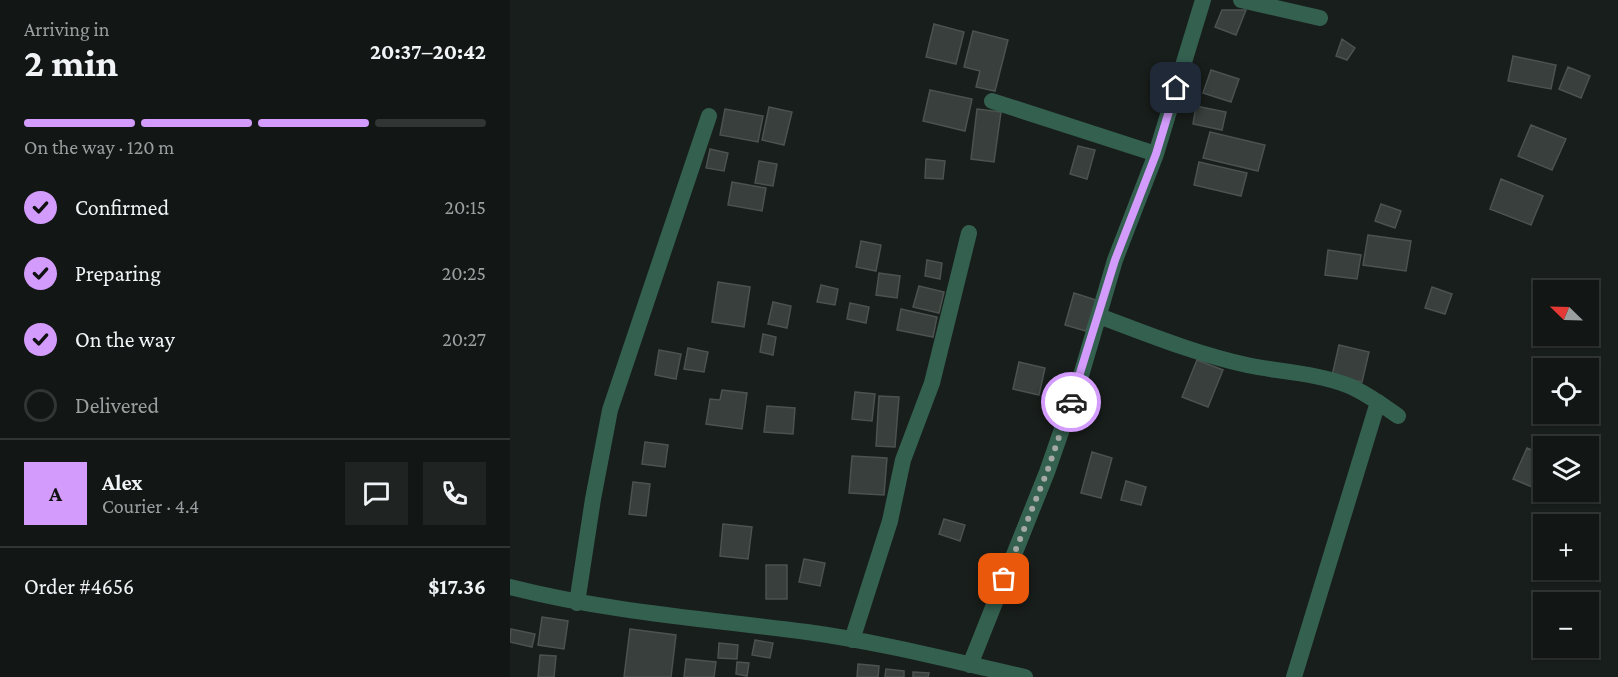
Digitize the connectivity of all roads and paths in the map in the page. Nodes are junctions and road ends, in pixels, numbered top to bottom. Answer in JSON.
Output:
{"nodes":[{"id":1,"x":1203,"y":0,"type":"edge"},
{"id":2,"x":1241,"y":0,"type":"edge"},
{"id":3,"x":1320,"y":18,"type":"dead end"},
{"id":4,"x":992,"y":101,"type":"dead end"},
{"id":5,"x":709,"y":116,"type":"dead end"},
{"id":6,"x":1156,"y":154,"type":"junction"},
{"id":7,"x":969,"y":233,"type":"dead end"},
{"id":8,"x":1099,"y":316,"type":"junction"},
{"id":9,"x":1378,"y":402,"type":"junction"},
{"id":10,"x":1398,"y":416,"type":"dead end"},
{"id":11,"x":510,"y":587,"type":"edge"},
{"id":12,"x":577,"y":603,"type":"junction"},
{"id":13,"x":852,"y":640,"type":"junction"},
{"id":14,"x":970,"y":664,"type":"junction"},
{"id":15,"x":1025,"y":677,"type":"edge"},
{"id":16,"x":1294,"y":677,"type":"edge"}],
"edges":[{"from":1,"to":6,"type":"street"},
{"from":2,"to":3,"type":"street"},
{"from":4,"to":6,"type":"street"},
{"from":5,"to":12,"type":"street"},
{"from":6,"to":8,"type":"street"},
{"from":7,"to":13,"type":"street"},
{"from":8,"to":9,"type":"street"},
{"from":8,"to":14,"type":"street"},
{"from":9,"to":10,"type":"street"},
{"from":9,"to":16,"type":"street"},
{"from":11,"to":12,"type":"street"},
{"from":12,"to":13,"type":"street"},
{"from":13,"to":14,"type":"street"},
{"from":14,"to":15,"type":"street"}]}
